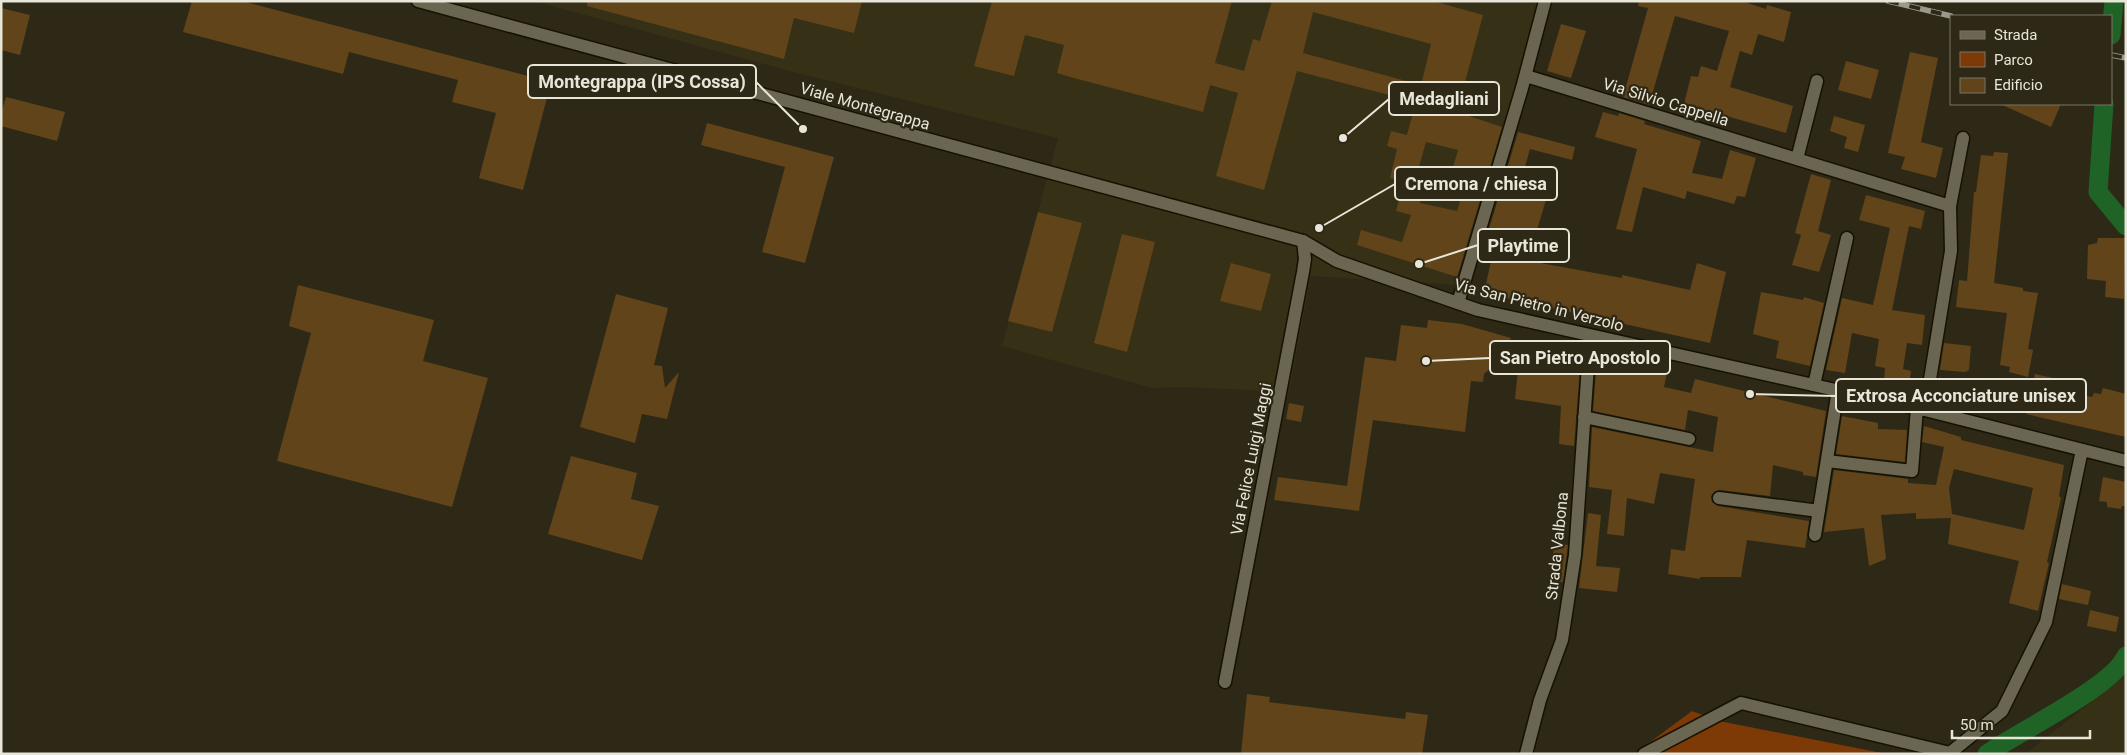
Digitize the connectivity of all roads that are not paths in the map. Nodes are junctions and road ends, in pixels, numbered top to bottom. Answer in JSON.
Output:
{"nodes":[{"id":1,"x":418,"y":1,"type":"edge"},
{"id":2,"x":1545,"y":1,"type":"edge"},
{"id":3,"x":1526,"y":76,"type":"junction"},
{"id":4,"x":1817,"y":81,"type":"dead end"},
{"id":5,"x":1963,"y":138,"type":"dead end"},
{"id":6,"x":1797,"y":159,"type":"junction"},
{"id":7,"x":1950,"y":206,"type":"junction"},
{"id":8,"x":1847,"y":238,"type":"dead end"},
{"id":9,"x":1303,"y":241,"type":"junction"},
{"id":10,"x":1458,"y":303,"type":"junction"},
{"id":11,"x":1590,"y":336,"type":"junction"},
{"id":12,"x":1814,"y":385,"type":"junction"},
{"id":13,"x":1838,"y":390,"type":"junction"},
{"id":14,"x":1921,"y":409,"type":"junction"},
{"id":15,"x":1584,"y":417,"type":"junction"},
{"id":16,"x":1689,"y":439,"type":"dead end"},
{"id":17,"x":2082,"y":450,"type":"junction"},
{"id":18,"x":1827,"y":461,"type":"junction"},
{"id":19,"x":2126,"y":461,"type":"edge"},
{"id":20,"x":1719,"y":498,"type":"dead end"},
{"id":21,"x":1819,"y":511,"type":"junction"},
{"id":22,"x":1815,"y":535,"type":"dead end"},
{"id":23,"x":1224,"y":682,"type":"dead end"},
{"id":24,"x":1526,"y":754,"type":"edge"},
{"id":25,"x":1644,"y":754,"type":"edge"}],
"edges":[{"from":1,"to":9,"type":"street","name":"Viale Montegrappa"},
{"from":2,"to":3,"type":"street"},
{"from":3,"to":6,"type":"street","name":"Via Silvio Cappella"},
{"from":3,"to":10,"type":"street"},
{"from":4,"to":6,"type":"street"},
{"from":5,"to":7,"type":"street"},
{"from":6,"to":7,"type":"street","name":"Via Silvio Cappella"},
{"from":7,"to":14,"type":"street"},
{"from":8,"to":12,"type":"street"},
{"from":9,"to":10,"type":"street","name":"Via San Pietro in Verzolo"},
{"from":9,"to":23,"type":"street","name":"Via Felice Luigi Maggi"},
{"from":10,"to":11,"type":"street","name":"Via San Pietro in Verzolo"},
{"from":11,"to":12,"type":"street","name":"Via San Pietro in Verzolo"},
{"from":11,"to":15,"type":"street","name":"Strada Valbona"},
{"from":12,"to":13,"type":"street","name":"Via San Pietro in Verzolo"},
{"from":13,"to":14,"type":"street","name":"Via San Pietro in Verzolo"},
{"from":13,"to":18,"type":"street"},
{"from":14,"to":17,"type":"street","name":"Via San Pietro in Verzolo"},
{"from":14,"to":18,"type":"street"},
{"from":15,"to":16,"type":"street"},
{"from":15,"to":24,"type":"street","name":"Strada Valbona"},
{"from":17,"to":19,"type":"street","name":"Via San Pietro in Verzolo"},
{"from":17,"to":25,"type":"street"},
{"from":18,"to":21,"type":"street"},
{"from":20,"to":21,"type":"street"},
{"from":21,"to":22,"type":"street"}]}
